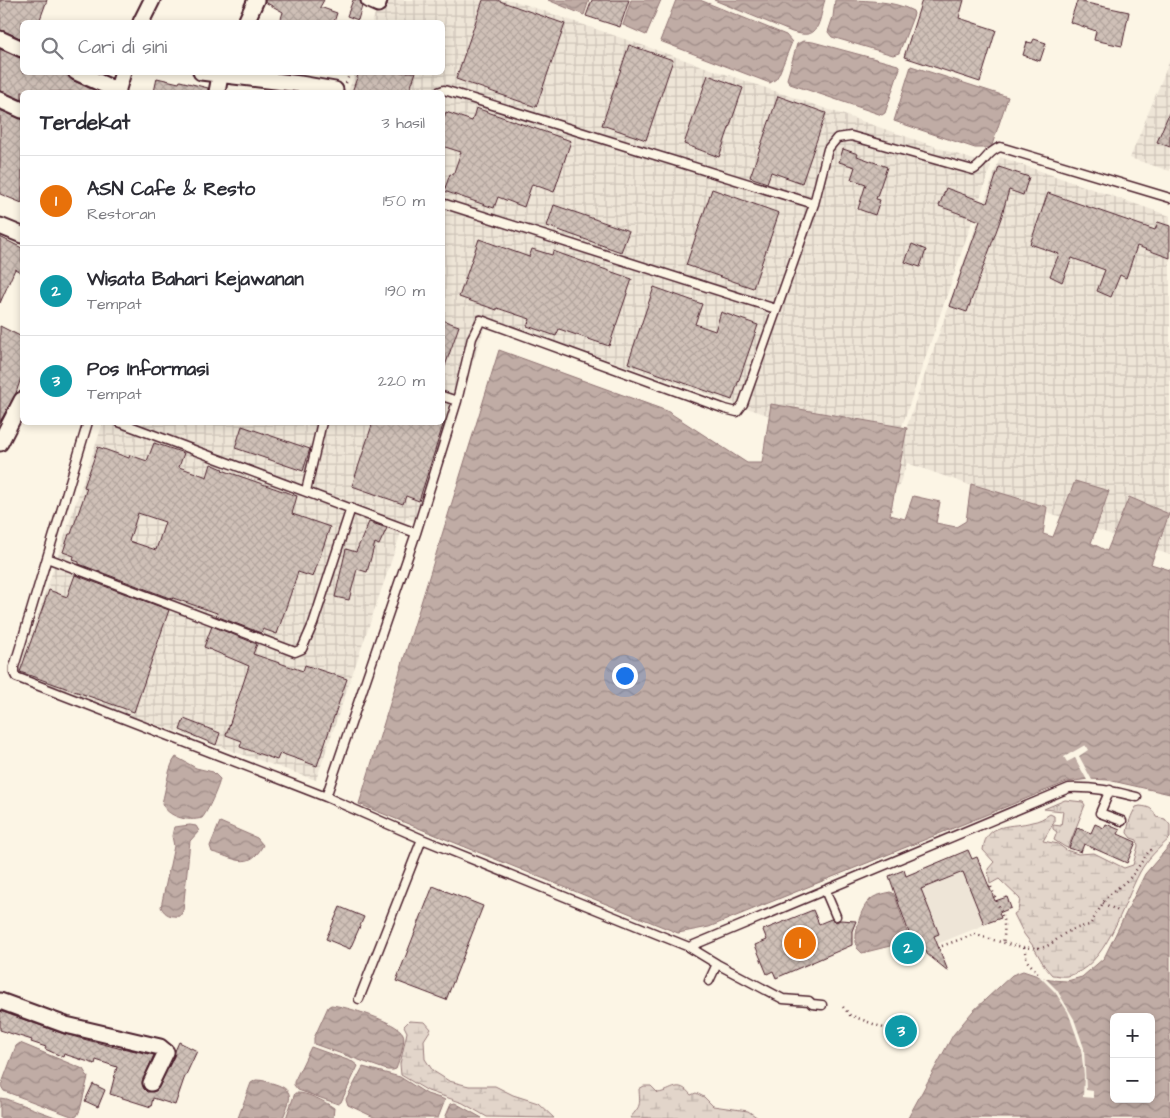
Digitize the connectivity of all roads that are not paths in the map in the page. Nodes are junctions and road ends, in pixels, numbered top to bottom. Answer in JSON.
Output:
{"nodes":[{"id":1,"x":152,"y":0,"type":"edge"},
{"id":2,"x":256,"y":0,"type":"edge"},
{"id":3,"x":369,"y":0,"type":"edge"},
{"id":4,"x":379,"y":0,"type":"edge"},
{"id":5,"x":142,"y":20,"type":"edge"},
{"id":6,"x":247,"y":20,"type":"edge"},
{"id":7,"x":0,"y":39,"type":"edge"},
{"id":8,"x":20,"y":48,"type":"edge"},
{"id":9,"x":82,"y":75,"type":"edge"},
{"id":10,"x":122,"y":75,"type":"edge"},
{"id":11,"x":226,"y":75,"type":"edge"},
{"id":12,"x":113,"y":90,"type":"edge"},
{"id":13,"x":118,"y":90,"type":"edge"},
{"id":14,"x":218,"y":90,"type":"edge"},
{"id":15,"x":335,"y":90,"type":"dead end"},
{"id":16,"x":445,"y":90,"type":"edge"},
{"id":17,"x":0,"y":100,"type":"edge"},
{"id":18,"x":20,"y":109,"type":"edge"},
{"id":19,"x":1170,"y":198,"type":"edge"},
{"id":20,"x":814,"y":204,"type":"junction"},
{"id":21,"x":445,"y":205,"type":"edge"},
{"id":22,"x":0,"y":226,"type":"edge"},
{"id":23,"x":20,"y":234,"type":"edge"},
{"id":24,"x":776,"y":309,"type":"junction"},
{"id":25,"x":445,"y":397,"type":"edge"},
{"id":26,"x":458,"y":401,"type":"junction"},
{"id":27,"x":20,"y":404,"type":"edge"},
{"id":28,"x":87,"y":425,"type":"edge"},
{"id":29,"x":127,"y":425,"type":"edge"},
{"id":30,"x":321,"y":425,"type":"edge"},
{"id":31,"x":0,"y":443,"type":"edge"},
{"id":32,"x":306,"y":491,"type":"junction"},
{"id":33,"x":351,"y":508,"type":"junction"},
{"id":34,"x":416,"y":533,"type":"junction"},
{"id":35,"x":47,"y":558,"type":"junction"},
{"id":36,"x":1110,"y":790,"type":"junction"},
{"id":37,"x":326,"y":797,"type":"junction"},
{"id":38,"x":1137,"y":797,"type":"dead end"},
{"id":39,"x":1122,"y":821,"type":"dead end"},
{"id":40,"x":422,"y":839,"type":"junction"},
{"id":41,"x":825,"y":890,"type":"junction"},
{"id":42,"x":836,"y":916,"type":"dead end"},
{"id":43,"x":689,"y":947,"type":"junction"},
{"id":44,"x":717,"y":964,"type":"junction"},
{"id":45,"x":709,"y":981,"type":"dead end"},
{"id":46,"x":359,"y":999,"type":"dead end"},
{"id":47,"x":0,"y":1001,"type":"edge"},
{"id":48,"x":822,"y":1005,"type":"dead end"},
{"id":49,"x":151,"y":1083,"type":"dead end"}],
"edges":[{"from":1,"to":5,"type":"street"},
{"from":2,"to":6,"type":"street"},
{"from":3,"to":4,"type":"street"},
{"from":7,"to":8,"type":"street"},
{"from":9,"to":12,"type":"street"},
{"from":10,"to":13,"type":"street"},
{"from":11,"to":14,"type":"street"},
{"from":11,"to":15,"type":"street"},
{"from":16,"to":20,"type":"lane"},
{"from":17,"to":18,"type":"street"},
{"from":19,"to":20,"type":"lane"},
{"from":20,"to":24,"type":"lane"},
{"from":21,"to":24,"type":"lane"},
{"from":22,"to":23,"type":"street"},
{"from":24,"to":26,"type":"lane"},
{"from":25,"to":26,"type":"lane"},
{"from":26,"to":34,"type":"lane"},
{"from":27,"to":31,"type":"street"},
{"from":28,"to":35,"type":"lane"},
{"from":29,"to":32,"type":"lane"},
{"from":30,"to":32,"type":"lane"},
{"from":32,"to":33,"type":"lane"},
{"from":33,"to":34,"type":"lane"},
{"from":33,"to":35,"type":"lane"},
{"from":34,"to":37,"type":"lane"},
{"from":35,"to":37,"type":"lane"},
{"from":36,"to":38,"type":"lane"},
{"from":36,"to":39,"type":"lane"},
{"from":36,"to":41,"type":"lane"},
{"from":37,"to":40,"type":"lane"},
{"from":40,"to":43,"type":"lane"},
{"from":40,"to":46,"type":"lane"},
{"from":41,"to":42,"type":"lane"},
{"from":41,"to":43,"type":"lane"},
{"from":43,"to":44,"type":"lane"},
{"from":44,"to":45,"type":"lane"},
{"from":44,"to":48,"type":"lane"},
{"from":47,"to":49,"type":"street"}]}
